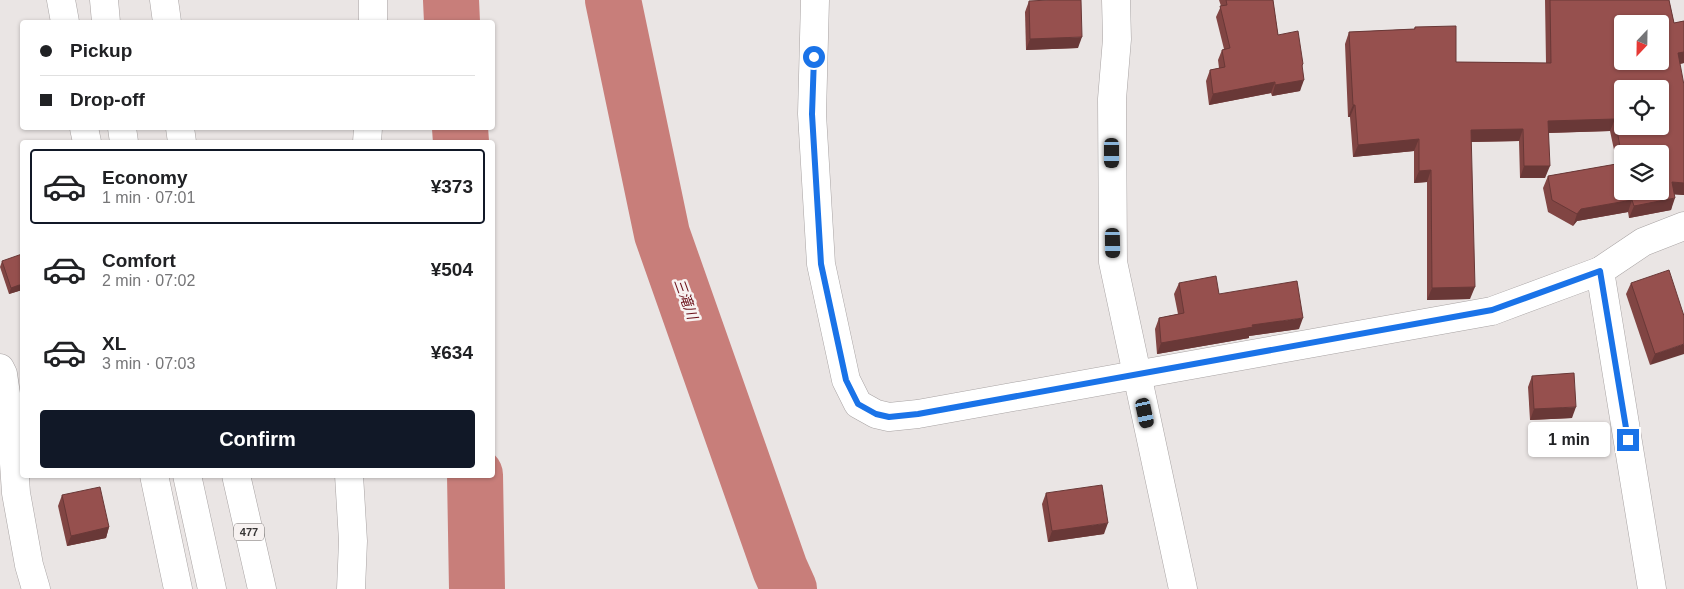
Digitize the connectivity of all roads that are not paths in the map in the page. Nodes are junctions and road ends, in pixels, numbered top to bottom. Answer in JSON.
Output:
{"nodes":[{"id":1,"x":60,"y":0,"type":"edge"},
{"id":2,"x":104,"y":0,"type":"edge"},
{"id":3,"x":164,"y":0,"type":"edge"},
{"id":4,"x":373,"y":0,"type":"edge"},
{"id":5,"x":815,"y":0,"type":"edge"},
{"id":6,"x":1116,"y":0,"type":"edge"},
{"id":7,"x":64,"y":20,"type":"edge"},
{"id":8,"x":106,"y":20,"type":"edge"},
{"id":9,"x":167,"y":20,"type":"edge"},
{"id":10,"x":373,"y":20,"type":"edge"},
{"id":11,"x":1684,"y":226,"type":"edge"},
{"id":12,"x":1600,"y":271,"type":"junction"},
{"id":13,"x":0,"y":368,"type":"edge"},
{"id":14,"x":1137,"y":374,"type":"junction"},
{"id":15,"x":17,"y":433,"type":"edge"},
{"id":16,"x":155,"y":478,"type":"edge"},
{"id":17,"x":188,"y":478,"type":"edge"},
{"id":18,"x":237,"y":478,"type":"edge"},
{"id":19,"x":349,"y":478,"type":"edge"},
{"id":20,"x":8,"y":496,"type":"edge"},
{"id":21,"x":36,"y":589,"type":"edge"},
{"id":22,"x":178,"y":589,"type":"edge"},
{"id":23,"x":212,"y":589,"type":"edge"},
{"id":24,"x":262,"y":589,"type":"edge"},
{"id":25,"x":351,"y":589,"type":"edge"},
{"id":26,"x":1183,"y":589,"type":"edge"},
{"id":27,"x":1652,"y":589,"type":"edge"}],
"edges":[{"from":1,"to":7,"type":"main road"},
{"from":2,"to":8,"type":"main road"},
{"from":3,"to":9,"type":"main road"},
{"from":4,"to":10,"type":"main road"},
{"from":5,"to":14,"type":"main road"},
{"from":6,"to":14,"type":"main road"},
{"from":11,"to":12,"type":"main road"},
{"from":12,"to":14,"type":"main road"},
{"from":12,"to":27,"type":"main road"},
{"from":13,"to":15,"type":"main road"},
{"from":14,"to":26,"type":"main road"},
{"from":15,"to":20,"type":"main road"},
{"from":16,"to":22,"type":"main road"},
{"from":17,"to":23,"type":"main road"},
{"from":18,"to":24,"type":"main road","number":"477"},
{"from":19,"to":25,"type":"main road"},
{"from":20,"to":21,"type":"main road"}]}
